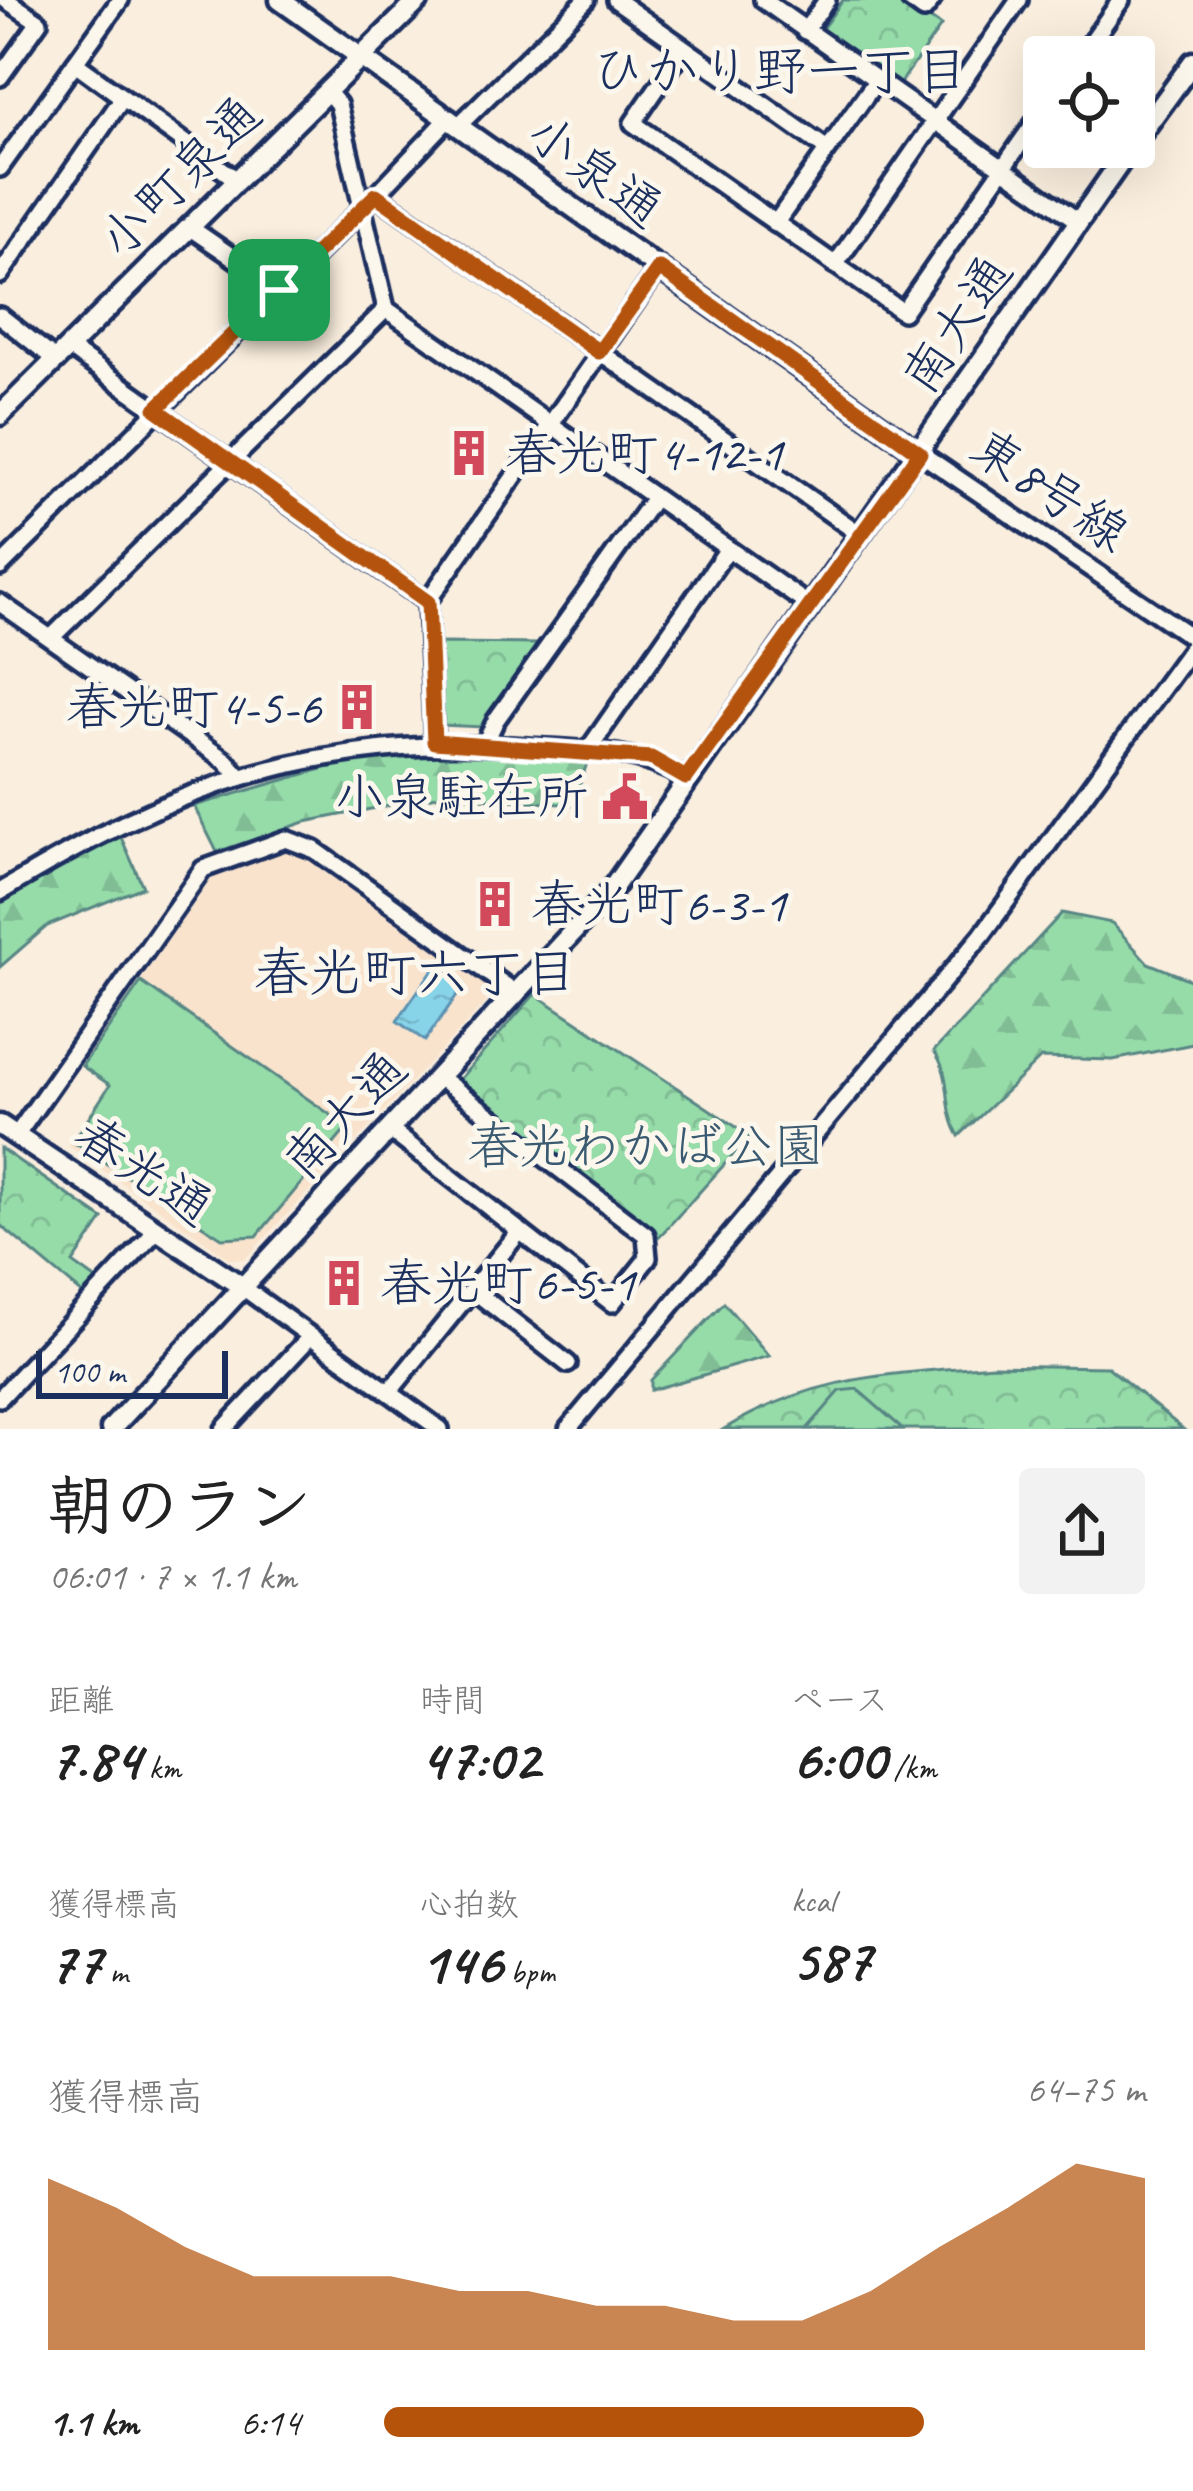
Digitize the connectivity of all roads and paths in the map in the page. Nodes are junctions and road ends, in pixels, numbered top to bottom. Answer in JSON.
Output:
{"nodes":[{"id":1,"x":6,"y":0,"type":"edge"},
{"id":2,"x":121,"y":0,"type":"edge"},
{"id":3,"x":280,"y":0,"type":"edge"},
{"id":4,"x":418,"y":0,"type":"edge"},
{"id":5,"x":586,"y":0,"type":"edge"},
{"id":6,"x":616,"y":0,"type":"edge"},
{"id":7,"x":763,"y":0,"type":"edge"},
{"id":8,"x":826,"y":0,"type":"edge"},
{"id":9,"x":910,"y":0,"type":"edge"},
{"id":10,"x":932,"y":0,"type":"edge"},
{"id":11,"x":1019,"y":0,"type":"edge"},
{"id":12,"x":1121,"y":0,"type":"edge"},
{"id":13,"x":805,"y":31,"type":"junction"},
{"id":14,"x":1096,"y":36,"type":"edge"},
{"id":15,"x":683,"y":50,"type":"junction"},
{"id":16,"x":362,"y":57,"type":"junction"},
{"id":17,"x":1193,"y":62,"type":"edge"},
{"id":18,"x":76,"y":63,"type":"junction"},
{"id":19,"x":0,"y":77,"type":"edge"},
{"id":20,"x":876,"y":82,"type":"junction"},
{"id":21,"x":327,"y":91,"type":"junction"},
{"id":22,"x":122,"y":99,"type":"junction"},
{"id":23,"x":1155,"y":115,"type":"edge"},
{"id":24,"x":454,"y":121,"type":"junction"},
{"id":25,"x":934,"y":123,"type":"junction"},
{"id":26,"x":1023,"y":140,"type":"edge"},
{"id":27,"x":827,"y":149,"type":"junction"},
{"id":28,"x":1,"y":165,"type":"edge"},
{"id":29,"x":1116,"y":168,"type":"edge"},
{"id":30,"x":1002,"y":170,"type":"junction"},
{"id":31,"x":237,"y":180,"type":"junction"},
{"id":32,"x":369,"y":201,"type":"junction"},
{"id":33,"x":1078,"y":221,"type":"junction"},
{"id":34,"x":776,"y":224,"type":"junction"},
{"id":35,"x":190,"y":227,"type":"junction"},
{"id":36,"x":835,"y":265,"type":"junction"},
{"id":37,"x":659,"y":268,"type":"junction"},
{"id":38,"x":0,"y":275,"type":"edge"},
{"id":39,"x":279,"y":290,"type":"junction"},
{"id":40,"x":386,"y":309,"type":"junction"},
{"id":41,"x":0,"y":316,"type":"edge"},
{"id":42,"x":599,"y":352,"type":"junction"},
{"id":43,"x":62,"y":353,"type":"junction"},
{"id":44,"x":156,"y":409,"type":"junction"},
{"id":45,"x":0,"y":415,"type":"edge"},
{"id":46,"x":549,"y":424,"type":"junction"},
{"id":47,"x":920,"y":453,"type":"junction"},
{"id":48,"x":231,"y":463,"type":"junction"},
{"id":49,"x":654,"y":498,"type":"junction"},
{"id":50,"x":861,"y":535,"type":"junction"},
{"id":51,"x":728,"y":549,"type":"junction"},
{"id":52,"x":0,"y":567,"type":"edge"},
{"id":53,"x":428,"y":602,"type":"junction"},
{"id":54,"x":0,"y":603,"type":"edge"},
{"id":55,"x":810,"y":606,"type":"junction"},
{"id":56,"x":52,"y":637,"type":"junction"},
{"id":57,"x":1193,"y":642,"type":"edge"},
{"id":58,"x":434,"y":742,"type":"junction"},
{"id":59,"x":484,"y":745,"type":"junction"},
{"id":60,"x":588,"y":750,"type":"junction"},
{"id":61,"x":240,"y":778,"type":"junction"},
{"id":62,"x":686,"y":778,"type":"junction"},
{"id":63,"x":0,"y":892,"type":"edge"},
{"id":64,"x":516,"y":993,"type":"junction"},
{"id":65,"x":439,"y":1077,"type":"junction"},
{"id":66,"x":390,"y":1130,"type":"junction"},
{"id":67,"x":8,"y":1131,"type":"edge"},
{"id":68,"x":156,"y":1231,"type":"junction"},
{"id":69,"x":520,"y":1231,"type":"junction"},
{"id":70,"x":241,"y":1286,"type":"junction"},
{"id":71,"x":472,"y":1290,"type":"junction"},
{"id":72,"x":310,"y":1337,"type":"junction"},
{"id":73,"x":568,"y":1364,"type":"dead end"},
{"id":74,"x":389,"y":1392,"type":"junction"},
{"id":75,"x":0,"y":1398,"type":"edge"},
{"id":76,"x":111,"y":1429,"type":"edge"},
{"id":77,"x":224,"y":1429,"type":"edge"},
{"id":78,"x":440,"y":1429,"type":"edge"},
{"id":79,"x":568,"y":1429,"type":"edge"}],
"edges":[{"from":1,"to":19,"type":"street"},
{"from":2,"to":18,"type":"street"},
{"from":3,"to":16,"type":"street","name":"小泉通"},
{"from":4,"to":16,"type":"street","name":"小町泉通"},
{"from":5,"to":24,"type":"street"},
{"from":6,"to":15,"type":"street"},
{"from":7,"to":13,"type":"street"},
{"from":8,"to":13,"type":"street"},
{"from":9,"to":10,"type":"street"},
{"from":11,"to":25,"type":"street"},
{"from":12,"to":14,"type":"street"},
{"from":13,"to":20,"type":"street"},
{"from":15,"to":27,"type":"street"},
{"from":15,"to":34,"type":"street"},
{"from":16,"to":21,"type":"street","name":"小町泉通"},
{"from":16,"to":24,"type":"street","name":"小泉通"},
{"from":17,"to":23,"type":"street","name":"南大通"},
{"from":18,"to":22,"type":"street"},
{"from":18,"to":28,"type":"street"},
{"from":20,"to":25,"type":"street"},
{"from":20,"to":27,"type":"street"},
{"from":21,"to":31,"type":"street","name":"小町泉通"},
{"from":21,"to":32,"type":"street"},
{"from":22,"to":31,"type":"street"},
{"from":22,"to":38,"type":"street"},
{"from":24,"to":32,"type":"street"},
{"from":24,"to":37,"type":"street","name":"小泉通"},
{"from":25,"to":30,"type":"street"},
{"from":25,"to":36,"type":"street"},
{"from":26,"to":30,"type":"street"},
{"from":27,"to":34,"type":"street"},
{"from":29,"to":33,"type":"street","name":"南大通"},
{"from":30,"to":33,"type":"street"},
{"from":30,"to":36,"type":"street"},
{"from":31,"to":35,"type":"street","name":"小町泉通"},
{"from":32,"to":39,"type":"street"},
{"from":32,"to":40,"type":"street"},
{"from":32,"to":42,"type":"street"},
{"from":33,"to":47,"type":"street","name":"南大通"},
{"from":34,"to":36,"type":"street"},
{"from":35,"to":39,"type":"street"},
{"from":35,"to":43,"type":"street","name":"小町泉通"},
{"from":37,"to":42,"type":"street"},
{"from":37,"to":47,"type":"street","name":"小泉通"},
{"from":39,"to":44,"type":"street"},
{"from":40,"to":46,"type":"street"},
{"from":40,"to":48,"type":"street"},
{"from":41,"to":43,"type":"street"},
{"from":42,"to":46,"type":"street"},
{"from":42,"to":50,"type":"street"},
{"from":43,"to":44,"type":"street"},
{"from":43,"to":45,"type":"street","name":"小町泉通"},
{"from":44,"to":48,"type":"street"},
{"from":44,"to":52,"type":"street"},
{"from":46,"to":49,"type":"street"},
{"from":46,"to":53,"type":"street"},
{"from":47,"to":50,"type":"street","name":"南大通"},
{"from":47,"to":57,"type":"street","name":"東8号線"},
{"from":48,"to":53,"type":"street"},
{"from":48,"to":56,"type":"street"},
{"from":49,"to":51,"type":"street"},
{"from":49,"to":59,"type":"street"},
{"from":50,"to":55,"type":"street","name":"南大通"},
{"from":51,"to":55,"type":"street"},
{"from":51,"to":60,"type":"street"},
{"from":53,"to":58,"type":"street"},
{"from":54,"to":56,"type":"street"},
{"from":55,"to":62,"type":"street","name":"南大通"},
{"from":56,"to":61,"type":"street"},
{"from":57,"to":79,"type":"street"},
{"from":58,"to":59,"type":"street"},
{"from":58,"to":61,"type":"street"},
{"from":59,"to":60,"type":"street"},
{"from":60,"to":62,"type":"street"},
{"from":61,"to":63,"type":"street"},
{"from":62,"to":64,"type":"street","name":"南大通"},
{"from":64,"to":65,"type":"street","name":"南大通"},
{"from":64,"to":67,"type":"street"},
{"from":65,"to":66,"type":"street","name":"南大通"},
{"from":65,"to":69,"type":"street"},
{"from":66,"to":69,"type":"street"},
{"from":66,"to":70,"type":"street","name":"南大通"},
{"from":67,"to":68,"type":"street","name":"春光通"},
{"from":68,"to":70,"type":"street","name":"春光通"},
{"from":68,"to":75,"type":"street"},
{"from":69,"to":71,"type":"street"},
{"from":70,"to":72,"type":"street"},
{"from":70,"to":76,"type":"street","name":"南大通"},
{"from":71,"to":73,"type":"street"},
{"from":71,"to":74,"type":"street"},
{"from":72,"to":74,"type":"street"},
{"from":72,"to":77,"type":"street"},
{"from":74,"to":78,"type":"street"}]}
